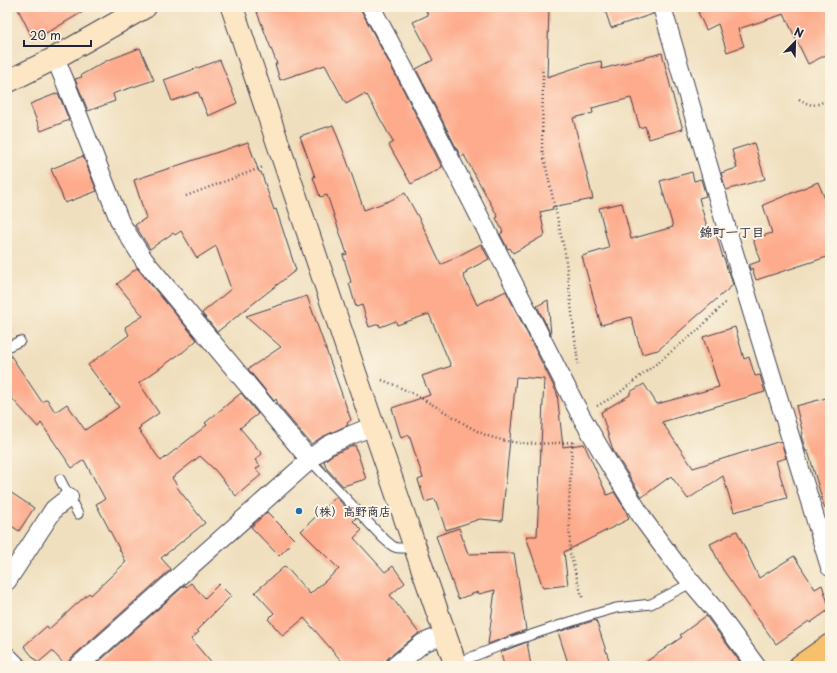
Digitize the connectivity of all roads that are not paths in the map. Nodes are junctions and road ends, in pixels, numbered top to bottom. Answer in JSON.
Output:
{"nodes":[{"id":1,"x":145,"y":7,"type":"edge"},
{"id":2,"x":232,"y":7,"type":"edge"},
{"id":3,"x":371,"y":7,"type":"edge"},
{"id":4,"x":662,"y":7,"type":"edge"},
{"id":5,"x":55,"y":58,"type":"junction"},
{"id":6,"x":7,"y":82,"type":"edge"},
{"id":7,"x":20,"y":341,"type":"dead end"},
{"id":8,"x":7,"y":347,"type":"edge"},
{"id":9,"x":374,"y":426,"type":"junction"},
{"id":10,"x":310,"y":460,"type":"junction"},
{"id":11,"x":60,"y":479,"type":"dead end"},
{"id":12,"x":69,"y":497,"type":"junction"},
{"id":13,"x":78,"y":514,"type":"dead end"},
{"id":14,"x":416,"y":547,"type":"junction"},
{"id":15,"x":830,"y":567,"type":"edge"},
{"id":16,"x":7,"y":581,"type":"edge"},
{"id":17,"x":691,"y":583,"type":"junction"},
{"id":18,"x":445,"y":634,"type":"junction"},
{"id":19,"x":830,"y":645,"type":"edge"},
{"id":20,"x":7,"y":656,"type":"edge"},
{"id":21,"x":454,"y":665,"type":"edge"},
{"id":22,"x":17,"y":666,"type":"edge"},
{"id":23,"x":78,"y":666,"type":"edge"},
{"id":24,"x":395,"y":666,"type":"edge"},
{"id":25,"x":756,"y":666,"type":"edge"},
{"id":26,"x":800,"y":666,"type":"edge"}],
"edges":[{"from":1,"to":5,"type":"street"},
{"from":2,"to":9,"type":"street"},
{"from":3,"to":17,"type":"street"},
{"from":4,"to":15,"type":"street"},
{"from":5,"to":6,"type":"street"},
{"from":5,"to":10,"type":"street"},
{"from":7,"to":8,"type":"lane"},
{"from":9,"to":10,"type":"street"},
{"from":9,"to":14,"type":"street"},
{"from":10,"to":14,"type":"lane"},
{"from":10,"to":23,"type":"street"},
{"from":11,"to":12,"type":"lane"},
{"from":12,"to":13,"type":"lane"},
{"from":12,"to":16,"type":"street"},
{"from":14,"to":18,"type":"street"},
{"from":17,"to":21,"type":"lane"},
{"from":17,"to":25,"type":"street"},
{"from":18,"to":21,"type":"street"},
{"from":18,"to":24,"type":"street"},
{"from":19,"to":26,"type":"main road"},
{"from":20,"to":22,"type":"street"}]}
